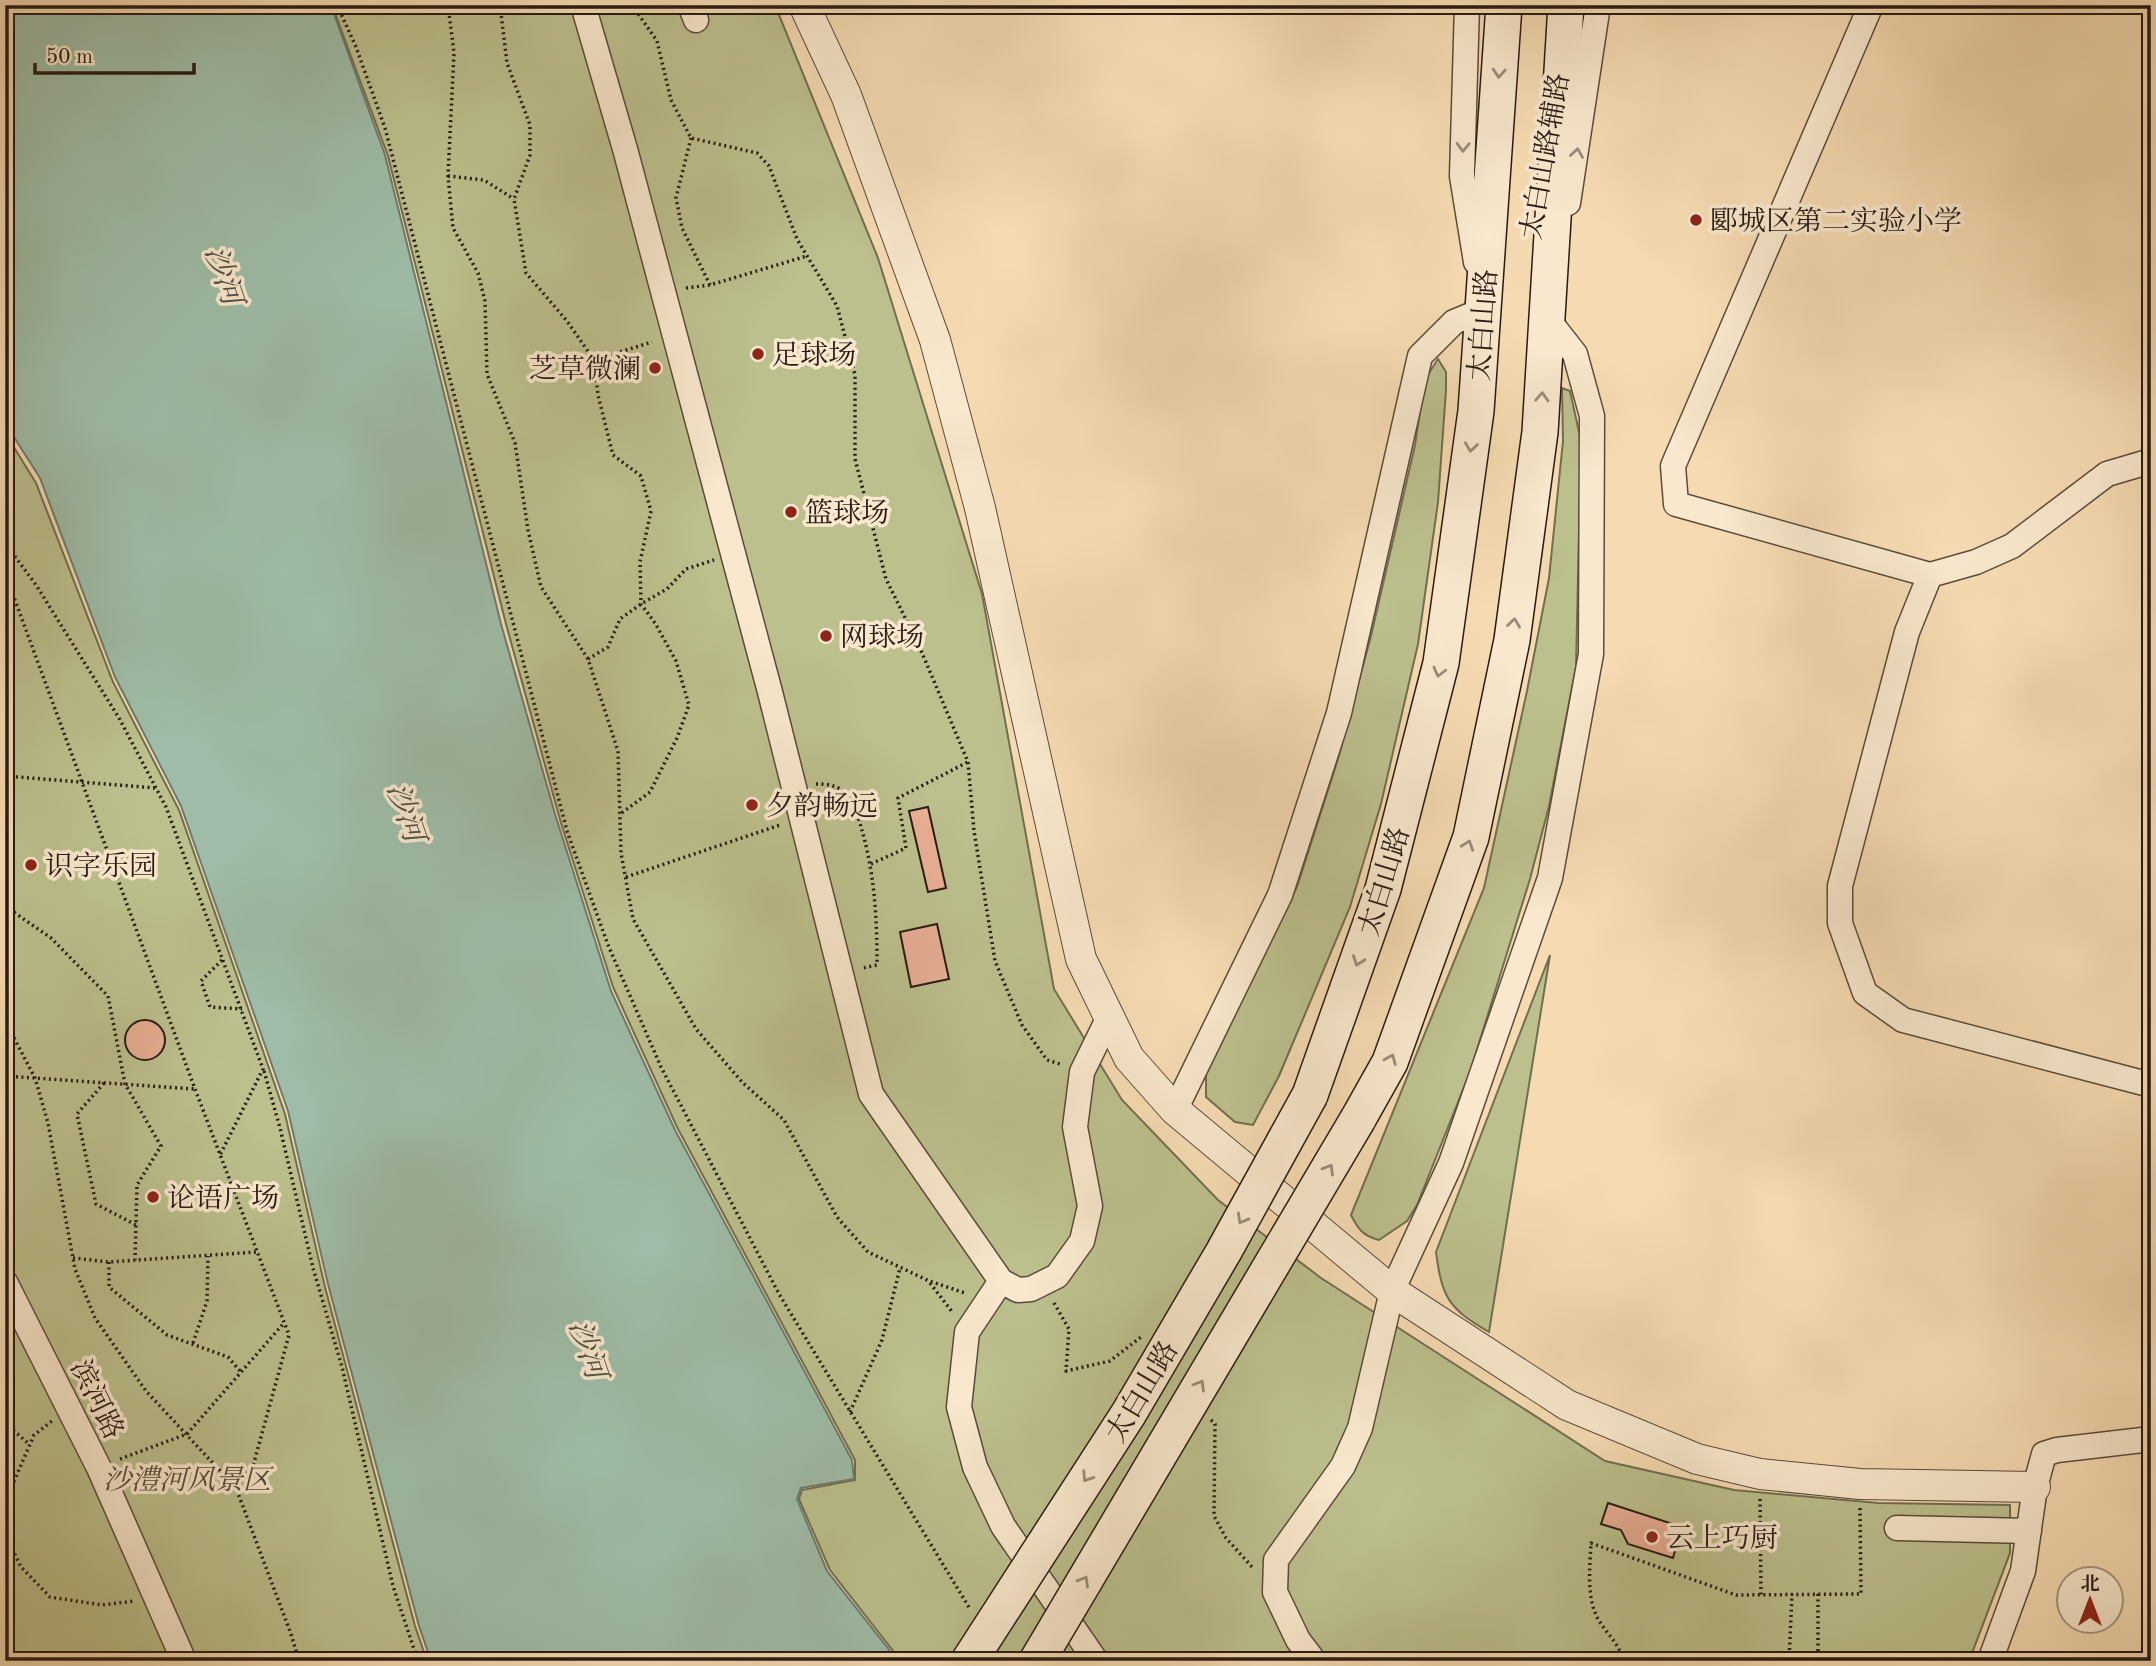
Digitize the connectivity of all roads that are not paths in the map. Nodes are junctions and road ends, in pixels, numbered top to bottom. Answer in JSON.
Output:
{"nodes":[{"id":1,"x":583,"y":5,"type":"edge"},
{"id":2,"x":804,"y":5,"type":"edge"},
{"id":3,"x":1467,"y":5,"type":"edge"},
{"id":4,"x":1504,"y":5,"type":"edge"},
{"id":5,"x":1566,"y":5,"type":"edge"},
{"id":6,"x":1598,"y":5,"type":"edge"},
{"id":7,"x":1871,"y":5,"type":"edge"},
{"id":8,"x":1483,"y":310,"type":"junction"},
{"id":9,"x":1546,"y":317,"type":"junction"},
{"id":10,"x":2151,"y":461,"type":"edge"},
{"id":11,"x":1930,"y":575,"type":"junction"},
{"id":12,"x":1110,"y":1017,"type":"junction"},
{"id":13,"x":2151,"y":1085,"type":"edge"},
{"id":14,"x":1175,"y":1110,"type":"junction"},
{"id":15,"x":5,"y":1282,"type":"edge"},
{"id":16,"x":994,"y":1291,"type":"junction"},
{"id":17,"x":1392,"y":1291,"type":"junction"},
{"id":18,"x":2151,"y":1439,"type":"edge"},
{"id":19,"x":2035,"y":1487,"type":"junction"},
{"id":20,"x":1897,"y":1528,"type":"dead end"},
{"id":21,"x":2029,"y":1531,"type":"junction"},
{"id":22,"x":184,"y":1661,"type":"edge"},
{"id":23,"x":969,"y":1661,"type":"edge"},
{"id":24,"x":1037,"y":1661,"type":"edge"},
{"id":25,"x":1096,"y":1661,"type":"edge"},
{"id":26,"x":1314,"y":1661,"type":"edge"},
{"id":27,"x":1990,"y":1661,"type":"edge"}],
"edges":[{"from":1,"to":16,"type":"street"},
{"from":2,"to":12,"type":"street"},
{"from":3,"to":8,"type":"street","name":"太白山路辅路","one_way":true},
{"from":4,"to":8,"type":"main road","name":"太白山路","one_way":true},
{"from":5,"to":9,"type":"main road","name":"太白山路"},
{"from":9,"to":6,"type":"street","name":"太白山路辅路","one_way":true},
{"from":7,"to":11,"type":"street"},
{"from":8,"to":14,"type":"street"},
{"from":8,"to":23,"type":"main road","name":"太白山路","one_way":true,"bridge":true},
{"from":9,"to":17,"type":"street"},
{"from":24,"to":9,"type":"main road","name":"太白山路","one_way":true,"bridge":true},
{"from":10,"to":11,"type":"street"},
{"from":11,"to":13,"type":"street"},
{"from":12,"to":14,"type":"street"},
{"from":12,"to":16,"type":"street"},
{"from":14,"to":17,"type":"street"},
{"from":15,"to":22,"type":"street","name":"滨河路"},
{"from":16,"to":25,"type":"street"},
{"from":17,"to":19,"type":"street"},
{"from":17,"to":26,"type":"street"},
{"from":18,"to":19,"type":"street"},
{"from":19,"to":21,"type":"street"},
{"from":20,"to":21,"type":"street"},
{"from":21,"to":27,"type":"street"}]}
